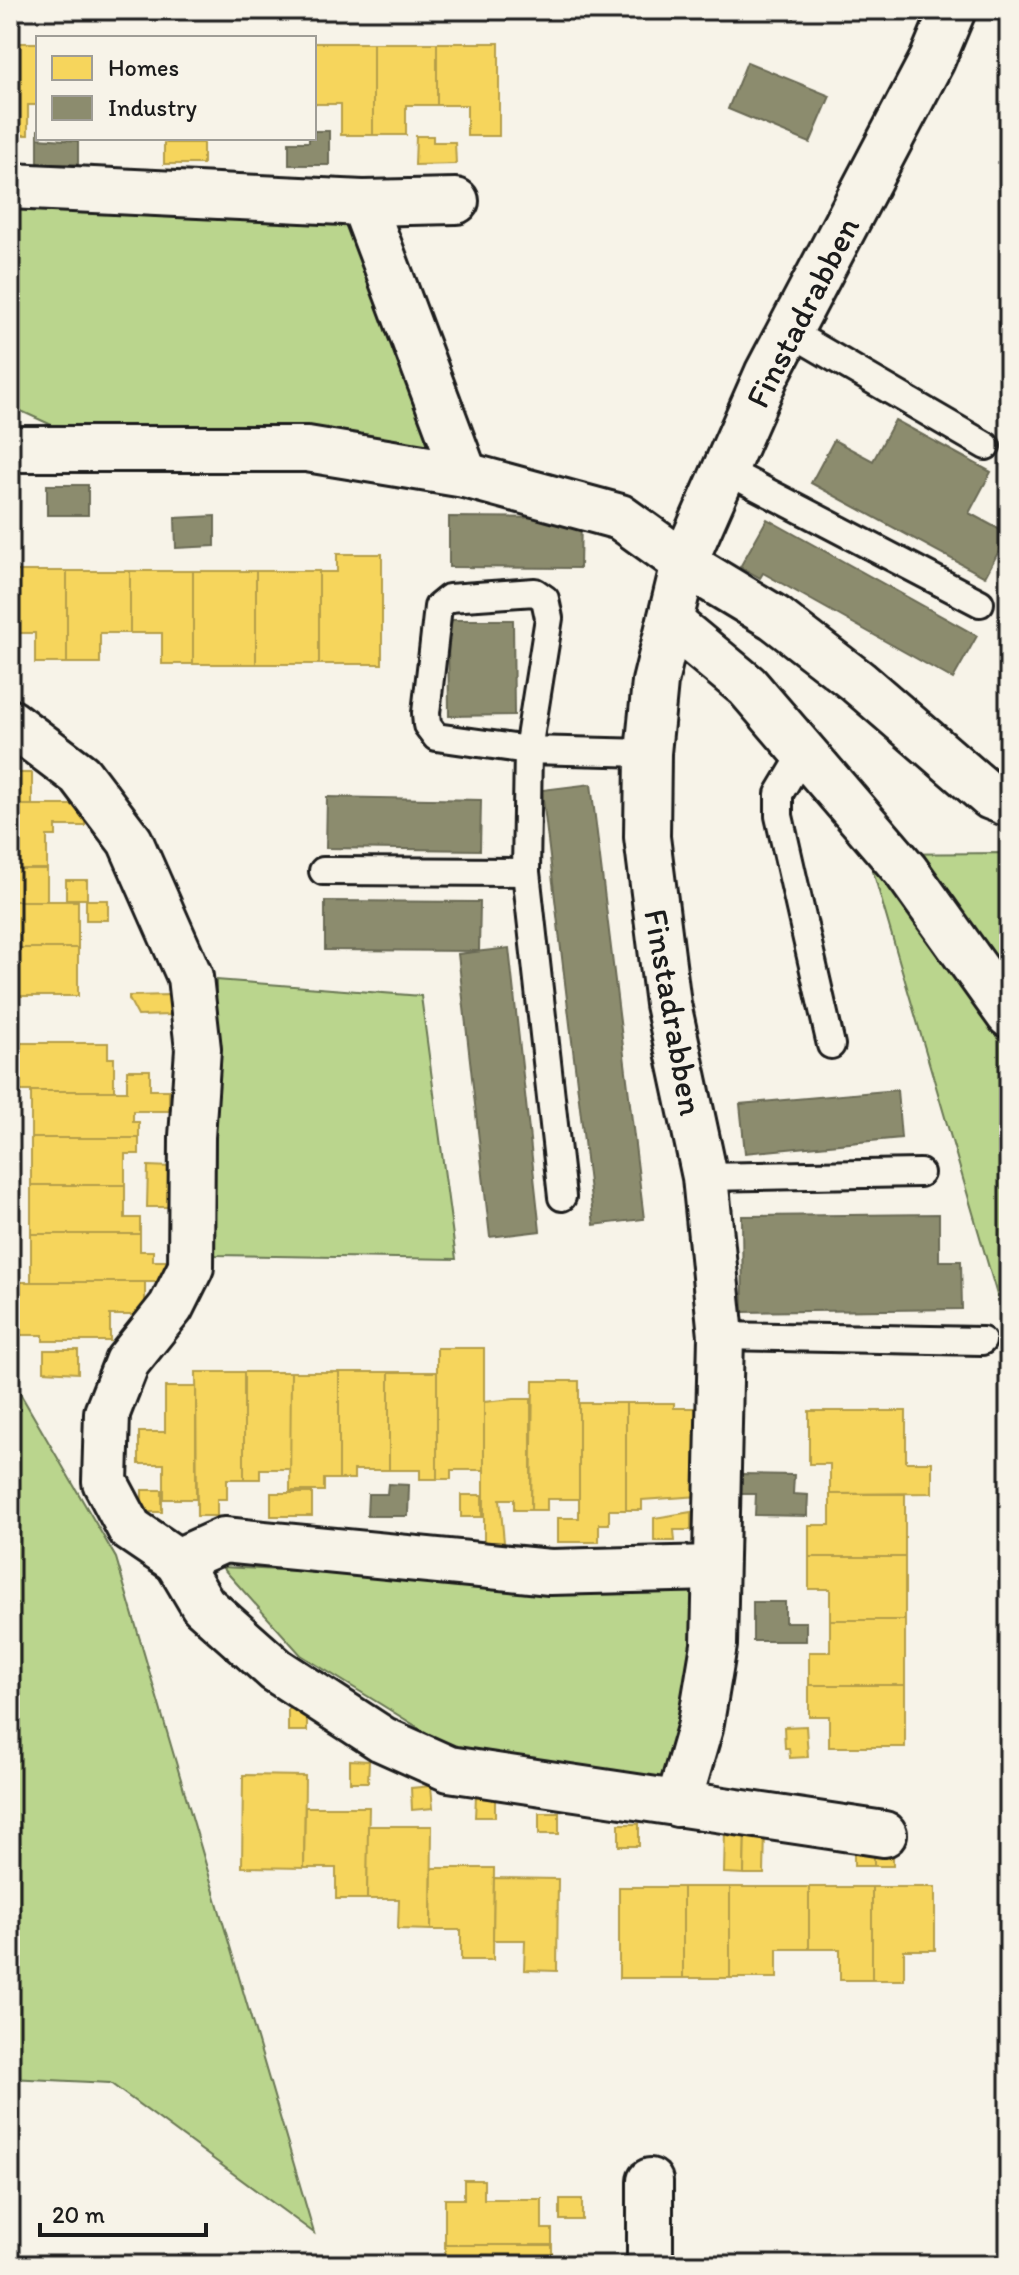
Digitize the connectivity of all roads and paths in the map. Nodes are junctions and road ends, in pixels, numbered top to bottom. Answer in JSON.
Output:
{"nodes":[{"id":1,"x":953,"y":10,"type":"edge"},
{"id":2,"x":10,"y":186,"type":"edge"},
{"id":3,"x":456,"y":201,"type":"dead end"},
{"id":4,"x":363,"y":203,"type":"junction"},
{"id":5,"x":790,"y":332,"type":"junction"},
{"id":6,"x":986,"y":446,"type":"dead end"},
{"id":7,"x":10,"y":449,"type":"edge"},
{"id":8,"x":725,"y":470,"type":"junction"},
{"id":9,"x":465,"y":475,"type":"junction"},
{"id":10,"x":684,"y":563,"type":"junction"},
{"id":11,"x":980,"y":603,"type":"dead end"},
{"id":12,"x":670,"y":622,"type":"junction"},
{"id":13,"x":10,"y":722,"type":"edge"},
{"id":14,"x":528,"y":750,"type":"junction"},
{"id":15,"x":804,"y":752,"type":"junction"},
{"id":16,"x":648,"y":753,"type":"junction"},
{"id":17,"x":1009,"y":804,"type":"edge"},
{"id":18,"x":323,"y":871,"type":"dead end"},
{"id":19,"x":526,"y":872,"type":"junction"},
{"id":20,"x":1009,"y":1015,"type":"edge"},
{"id":21,"x":831,"y":1045,"type":"dead end"},
{"id":22,"x":920,"y":1173,"type":"dead end"},
{"id":23,"x":705,"y":1177,"type":"junction"},
{"id":24,"x":562,"y":1197,"type":"dead end"},
{"id":25,"x":721,"y":1336,"type":"junction"},
{"id":26,"x":982,"y":1341,"type":"dead end"},
{"id":27,"x":177,"y":1561,"type":"junction"},
{"id":28,"x":714,"y":1568,"type":"junction"},
{"id":29,"x":678,"y":1804,"type":"junction"},
{"id":30,"x":884,"y":1834,"type":"dead end"},
{"id":31,"x":650,"y":2181,"type":"dead end"},
{"id":32,"x":650,"y":2265,"type":"edge"}],
"edges":[{"from":1,"to":5,"type":"street","name":"Finstadrabben"},
{"from":2,"to":4,"type":"street"},
{"from":3,"to":4,"type":"street"},
{"from":4,"to":9,"type":"street"},
{"from":5,"to":6,"type":"lane"},
{"from":5,"to":8,"type":"street","name":"Finstadrabben"},
{"from":7,"to":9,"type":"street"},
{"from":8,"to":10,"type":"street","name":"Finstadrabben"},
{"from":8,"to":11,"type":"lane"},
{"from":9,"to":10,"type":"street"},
{"from":10,"to":12,"type":"street","name":"Finstadrabben"},
{"from":10,"to":17,"type":"street"},
{"from":12,"to":15,"type":"street"},
{"from":12,"to":16,"type":"street","name":"Finstadrabben"},
{"from":13,"to":27,"type":"street"},
{"from":14,"to":14,"type":"lane"},
{"from":14,"to":16,"type":"lane"},
{"from":14,"to":19,"type":"lane"},
{"from":15,"to":20,"type":"street"},
{"from":15,"to":21,"type":"lane"},
{"from":16,"to":23,"type":"street","name":"Finstadrabben"},
{"from":18,"to":19,"type":"lane"},
{"from":19,"to":24,"type":"lane"},
{"from":22,"to":23,"type":"lane"},
{"from":23,"to":25,"type":"street","name":"Finstadrabben"},
{"from":25,"to":26,"type":"lane"},
{"from":25,"to":28,"type":"street","name":"Finstadrabben"},
{"from":27,"to":28,"type":"street"},
{"from":27,"to":29,"type":"street"},
{"from":28,"to":29,"type":"street","name":"Finstadrabben"},
{"from":29,"to":30,"type":"street"},
{"from":31,"to":32,"type":"street"}]}
